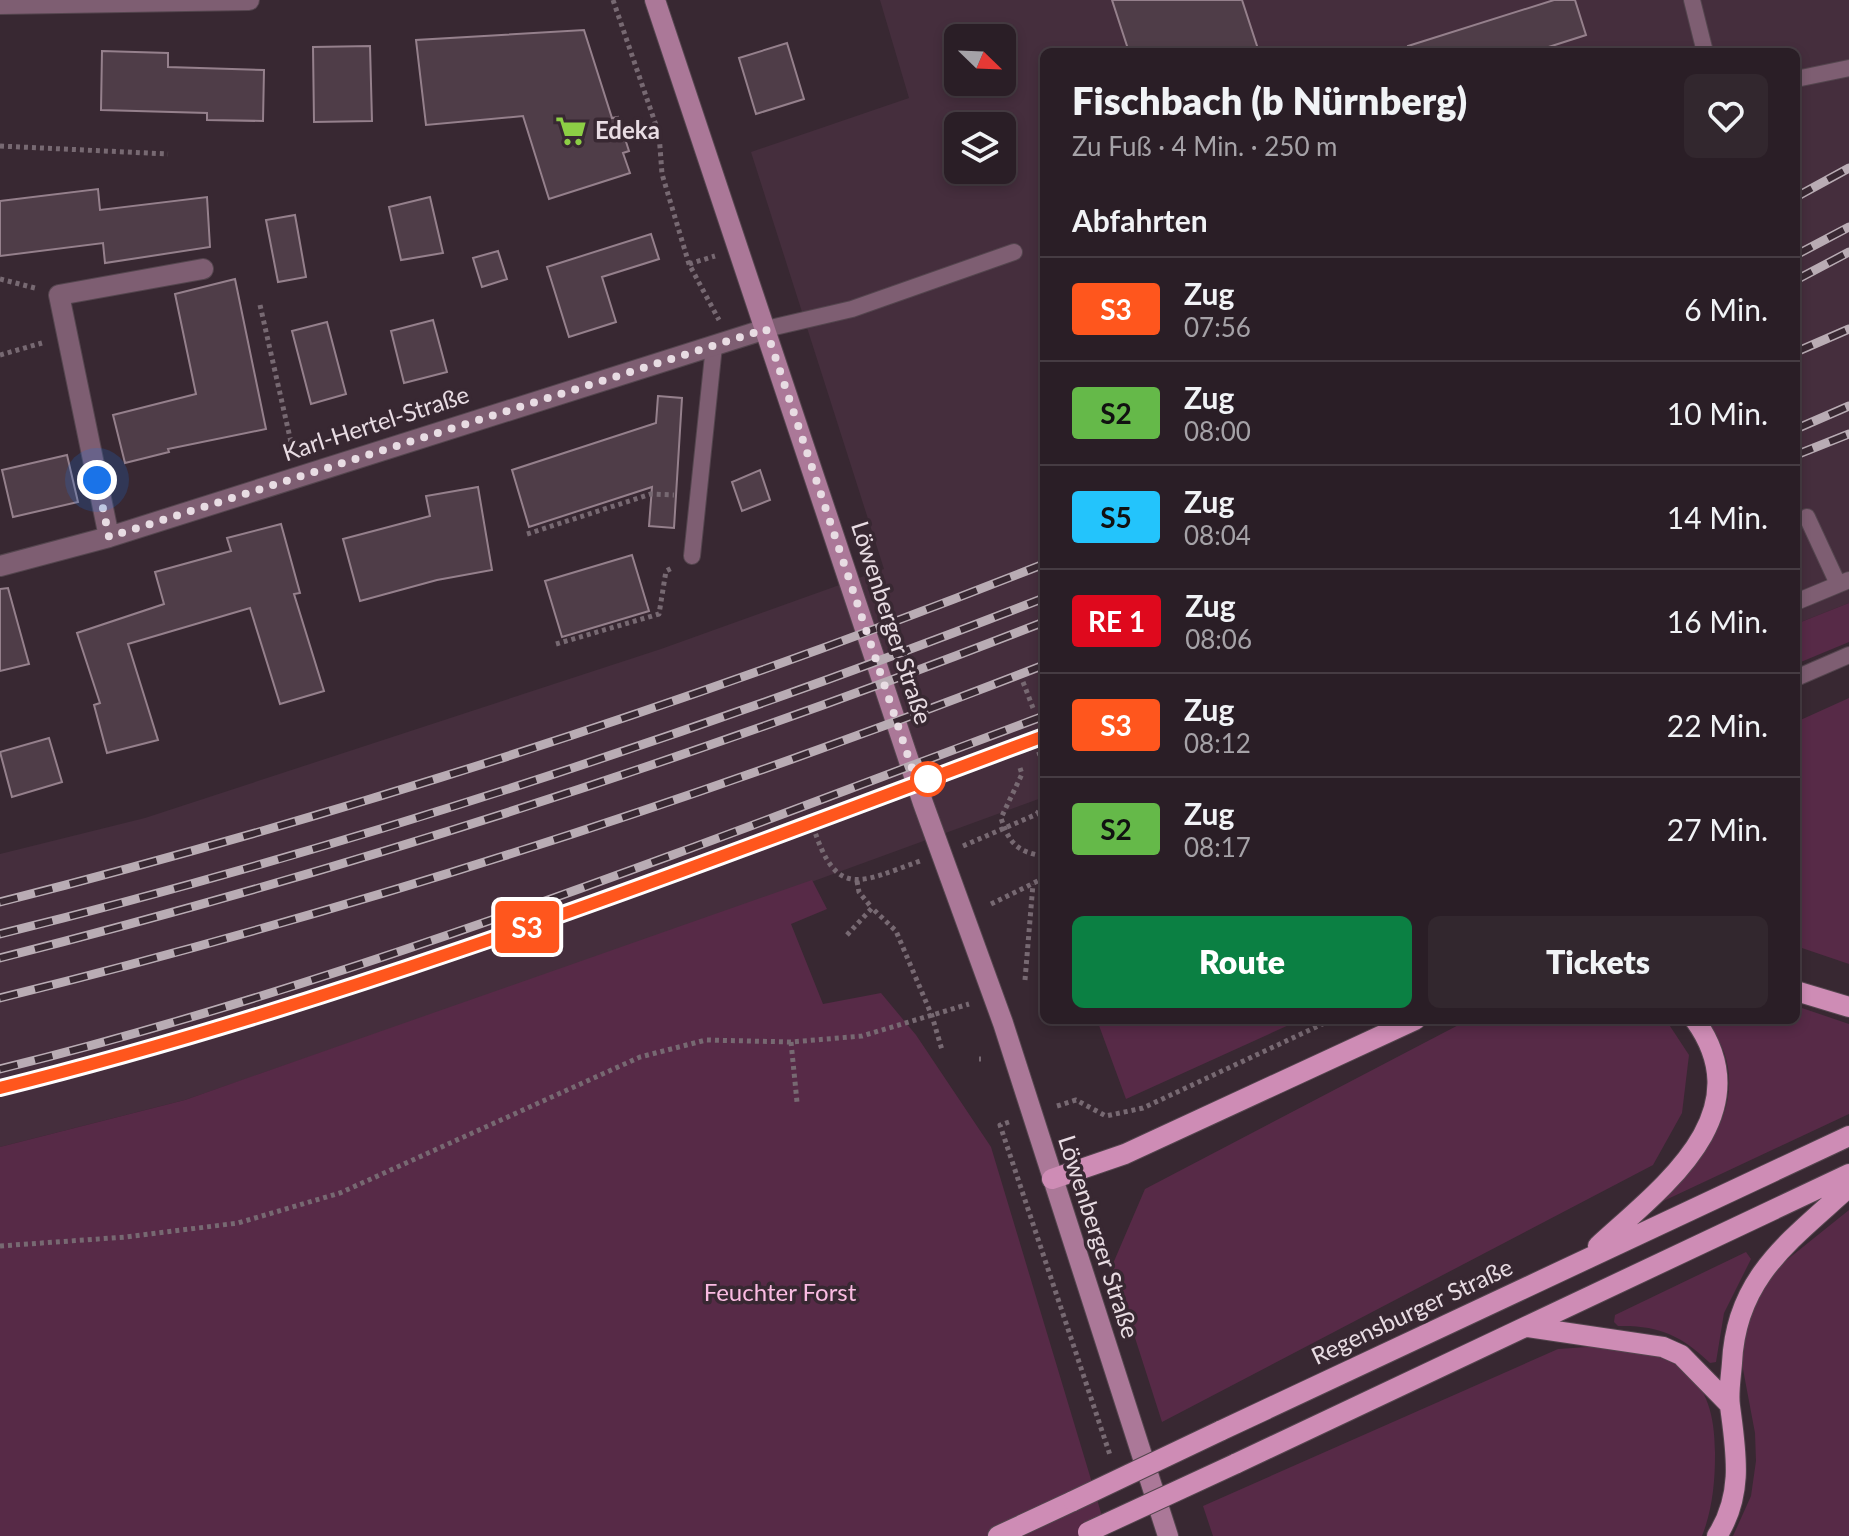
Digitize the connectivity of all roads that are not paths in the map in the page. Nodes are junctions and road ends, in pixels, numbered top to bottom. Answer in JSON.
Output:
{"nodes":[{"id":1,"x":233,"y":0,"type":"edge"},
{"id":2,"x":249,"y":0,"type":"edge"},
{"id":3,"x":655,"y":0,"type":"edge"},
{"id":4,"x":1692,"y":0,"type":"edge"},
{"id":5,"x":0,"y":4,"type":"edge"},
{"id":6,"x":1704,"y":48,"type":"edge"},
{"id":7,"x":1849,"y":68,"type":"edge"},
{"id":8,"x":1800,"y":78,"type":"edge"},
{"id":9,"x":1014,"y":252,"type":"dead end"},
{"id":10,"x":203,"y":269,"type":"dead end"},
{"id":11,"x":766,"y":329,"type":"junction"},
{"id":12,"x":722,"y":343,"type":"junction"},
{"id":13,"x":1807,"y":517,"type":"dead end"},
{"id":14,"x":109,"y":537,"type":"junction"},
{"id":15,"x":692,"y":556,"type":"road end"},
{"id":16,"x":0,"y":566,"type":"edge"},
{"id":17,"x":1844,"y":582,"type":"edge"},
{"id":18,"x":1800,"y":600,"type":"edge"},
{"id":19,"x":1849,"y":655,"type":"edge"},
{"id":20,"x":1800,"y":676,"type":"edge"},
{"id":21,"x":1800,"y":992,"type":"edge"},
{"id":22,"x":1849,"y":1007,"type":"edge"},
{"id":23,"x":1406,"y":1024,"type":"edge"},
{"id":24,"x":1697,"y":1024,"type":"edge"},
{"id":25,"x":1849,"y":1136,"type":"edge"},
{"id":26,"x":1849,"y":1174,"type":"edge"},
{"id":27,"x":1052,"y":1179,"type":"junction"},
{"id":28,"x":1849,"y":1187,"type":"edge"},
{"id":29,"x":1583,"y":1261,"type":"junction"},
{"id":30,"x":1528,"y":1327,"type":"junction"},
{"id":31,"x":1729,"y":1404,"type":"junction"},
{"id":32,"x":1084,"y":1534,"type":"edge"},
{"id":33,"x":998,"y":1536,"type":"edge"},
{"id":34,"x":1168,"y":1536,"type":"edge"},
{"id":35,"x":1717,"y":1536,"type":"edge"}],
"edges":[{"from":1,"to":2,"type":"street"},
{"from":1,"to":5,"type":"street"},
{"from":3,"to":11,"type":"street","name":"Löwenberger Straße"},
{"from":4,"to":6,"type":"lane"},
{"from":7,"to":8,"type":"lane"},
{"from":9,"to":11,"type":"lane"},
{"from":10,"to":14,"type":"street"},
{"from":11,"to":12,"type":"street","name":"Karl-Hertel-Straße"},
{"from":11,"to":27,"type":"street","name":"Löwenberger Straße"},
{"from":12,"to":14,"type":"street","name":"Karl-Hertel-Straße"},
{"from":12,"to":15,"type":"lane"},
{"from":13,"to":17,"type":"lane"},
{"from":14,"to":16,"type":"street","name":"Karl-Hertel-Straße"},
{"from":17,"to":18,"type":"lane"},
{"from":19,"to":20,"type":"lane"},
{"from":21,"to":22,"type":"main road"},
{"from":23,"to":27,"type":"main road"},
{"from":24,"to":29,"type":"main road"},
{"from":25,"to":29,"type":"main road","name":"Regensburger Straße"},
{"from":26,"to":30,"type":"main road"},
{"from":27,"to":34,"type":"street","name":"Löwenberger Straße"},
{"from":28,"to":31,"type":"main road"},
{"from":29,"to":33,"type":"main road","name":"Regensburger Straße","bridge":true},
{"from":30,"to":31,"type":"main road"},
{"from":30,"to":32,"type":"main road","bridge":true},
{"from":31,"to":35,"type":"main road"}]}
